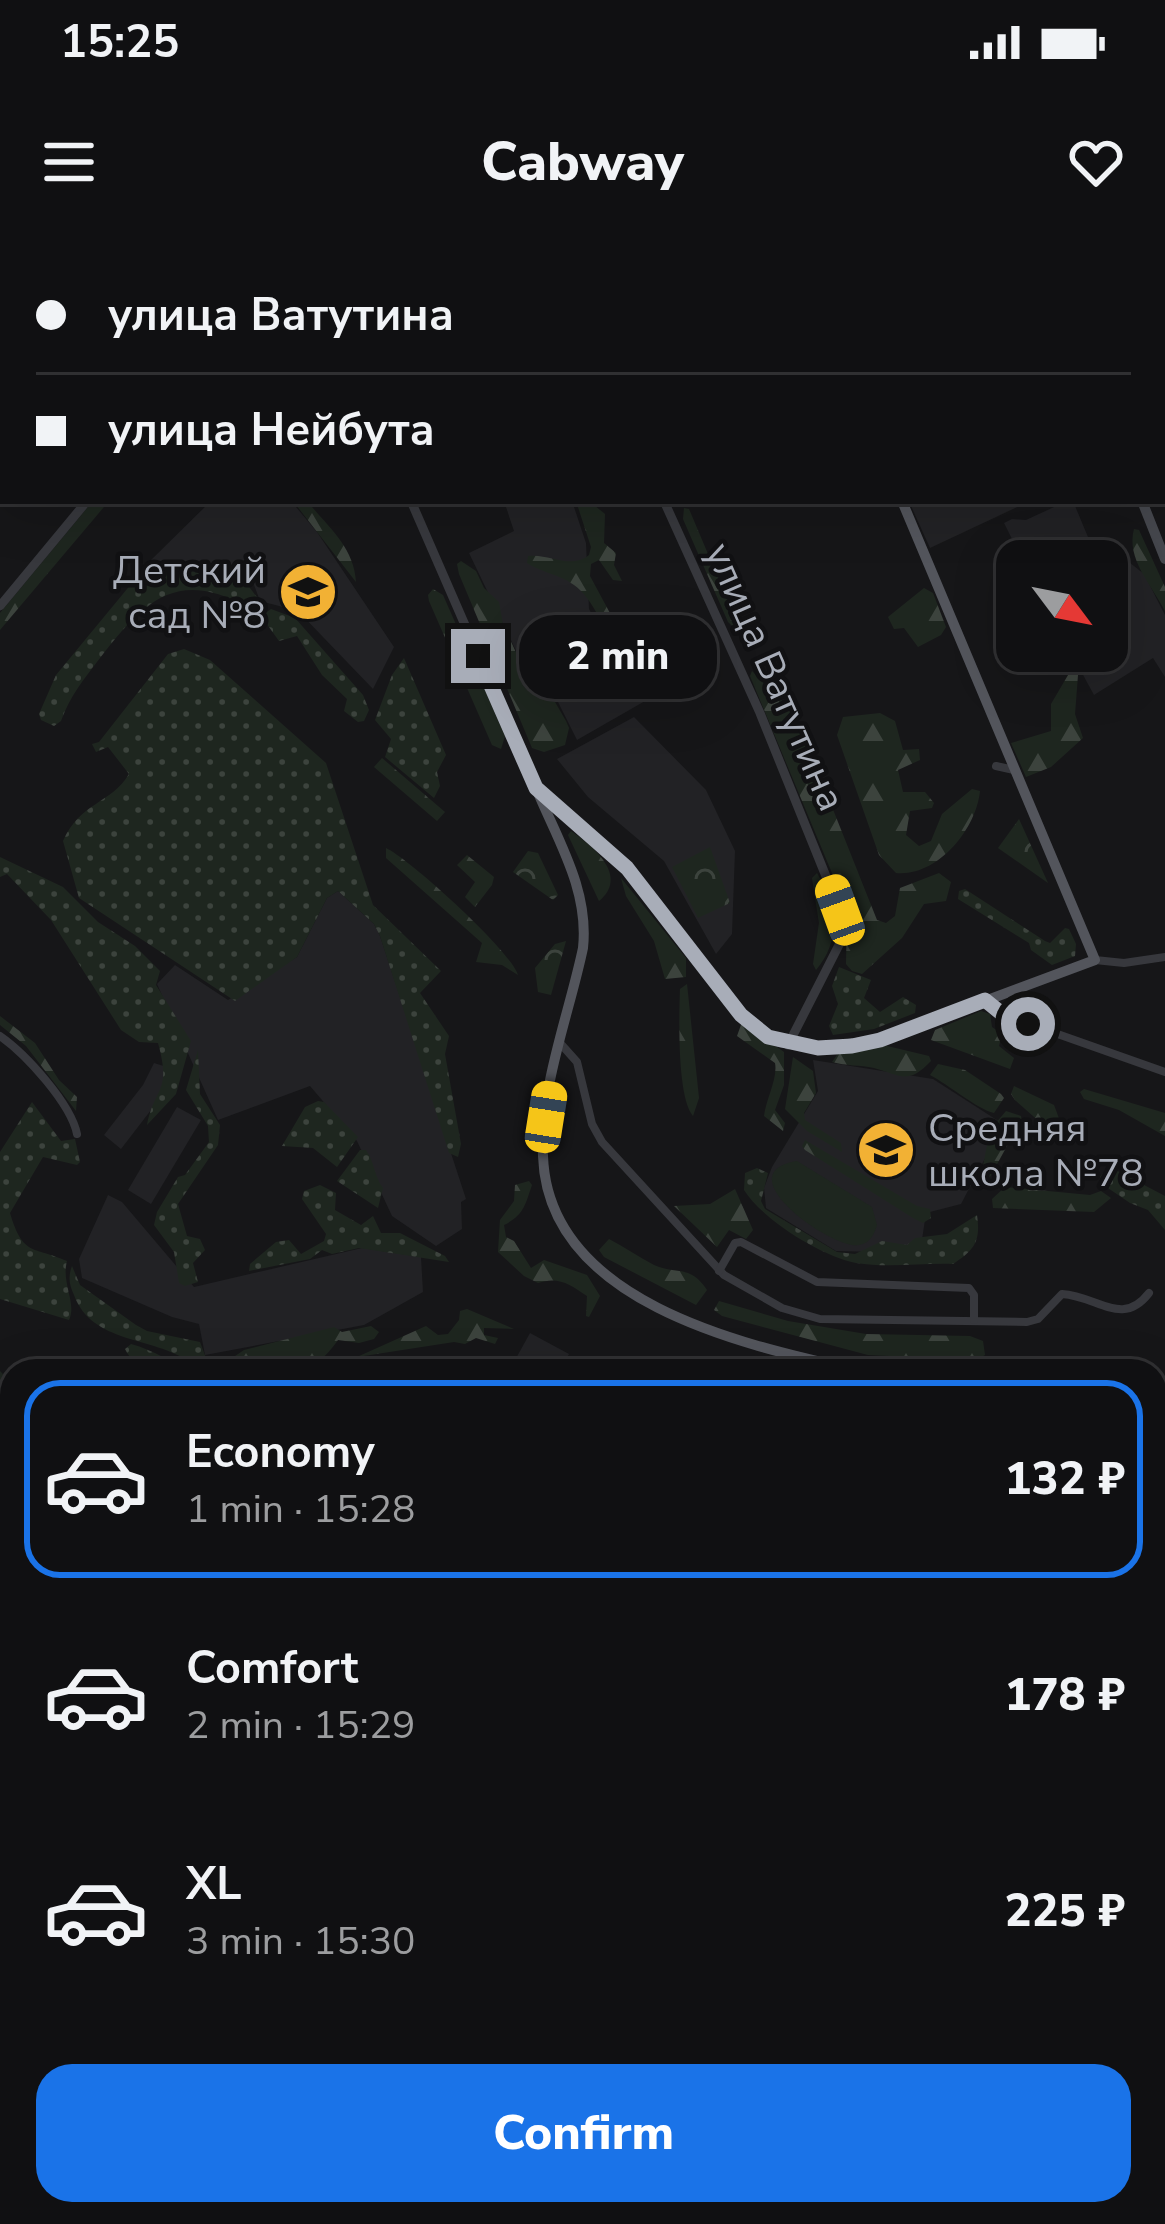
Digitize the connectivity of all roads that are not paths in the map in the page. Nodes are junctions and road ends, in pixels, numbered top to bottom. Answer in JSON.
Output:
{"nodes":[{"id":1,"x":85,"y":504,"type":"edge"},
{"id":2,"x":412,"y":504,"type":"edge"},
{"id":3,"x":665,"y":504,"type":"edge"},
{"id":4,"x":903,"y":504,"type":"edge"},
{"id":5,"x":1143,"y":504,"type":"edge"},
{"id":6,"x":1165,"y":559,"type":"edge"},
{"id":7,"x":0,"y":606,"type":"edge"},
{"id":8,"x":995,"y":766,"type":"dead end"},
{"id":9,"x":1016,"y":770,"type":"junction"},
{"id":10,"x":536,"y":788,"type":"junction"},
{"id":11,"x":1165,"y":957,"type":"edge"},
{"id":12,"x":1095,"y":959,"type":"junction"},
{"id":13,"x":985,"y":1000,"type":"junction"},
{"id":14,"x":0,"y":1036,"type":"edge"},
{"id":15,"x":560,"y":1043,"type":"junction"},
{"id":16,"x":788,"y":1045,"type":"junction"},
{"id":17,"x":1165,"y":1072,"type":"edge"},
{"id":18,"x":77,"y":1135,"type":"dead end"},
{"id":19,"x":719,"y":1271,"type":"junction"},
{"id":20,"x":1148,"y":1293,"type":"dead end"},
{"id":21,"x":974,"y":1320,"type":"junction"},
{"id":22,"x":819,"y":1359,"type":"edge"}],
"edges":[{"from":1,"to":7,"type":"street"},
{"from":2,"to":10,"type":"street"},
{"from":3,"to":16,"type":"street","name":"улица Ватутина"},
{"from":4,"to":9,"type":"main road"},
{"from":5,"to":6,"type":"main road"},
{"from":8,"to":9,"type":"street"},
{"from":9,"to":12,"type":"main road"},
{"from":10,"to":15,"type":"main road"},
{"from":10,"to":16,"type":"main road"},
{"from":11,"to":12,"type":"street"},
{"from":12,"to":13,"type":"main road"},
{"from":13,"to":16,"type":"main road"},
{"from":13,"to":17,"type":"street"},
{"from":14,"to":18,"type":"street"},
{"from":15,"to":19,"type":"street"},
{"from":15,"to":22,"type":"main road"},
{"from":19,"to":21,"type":"street"},
{"from":19,"to":21,"type":"street"},
{"from":20,"to":21,"type":"street"}]}
